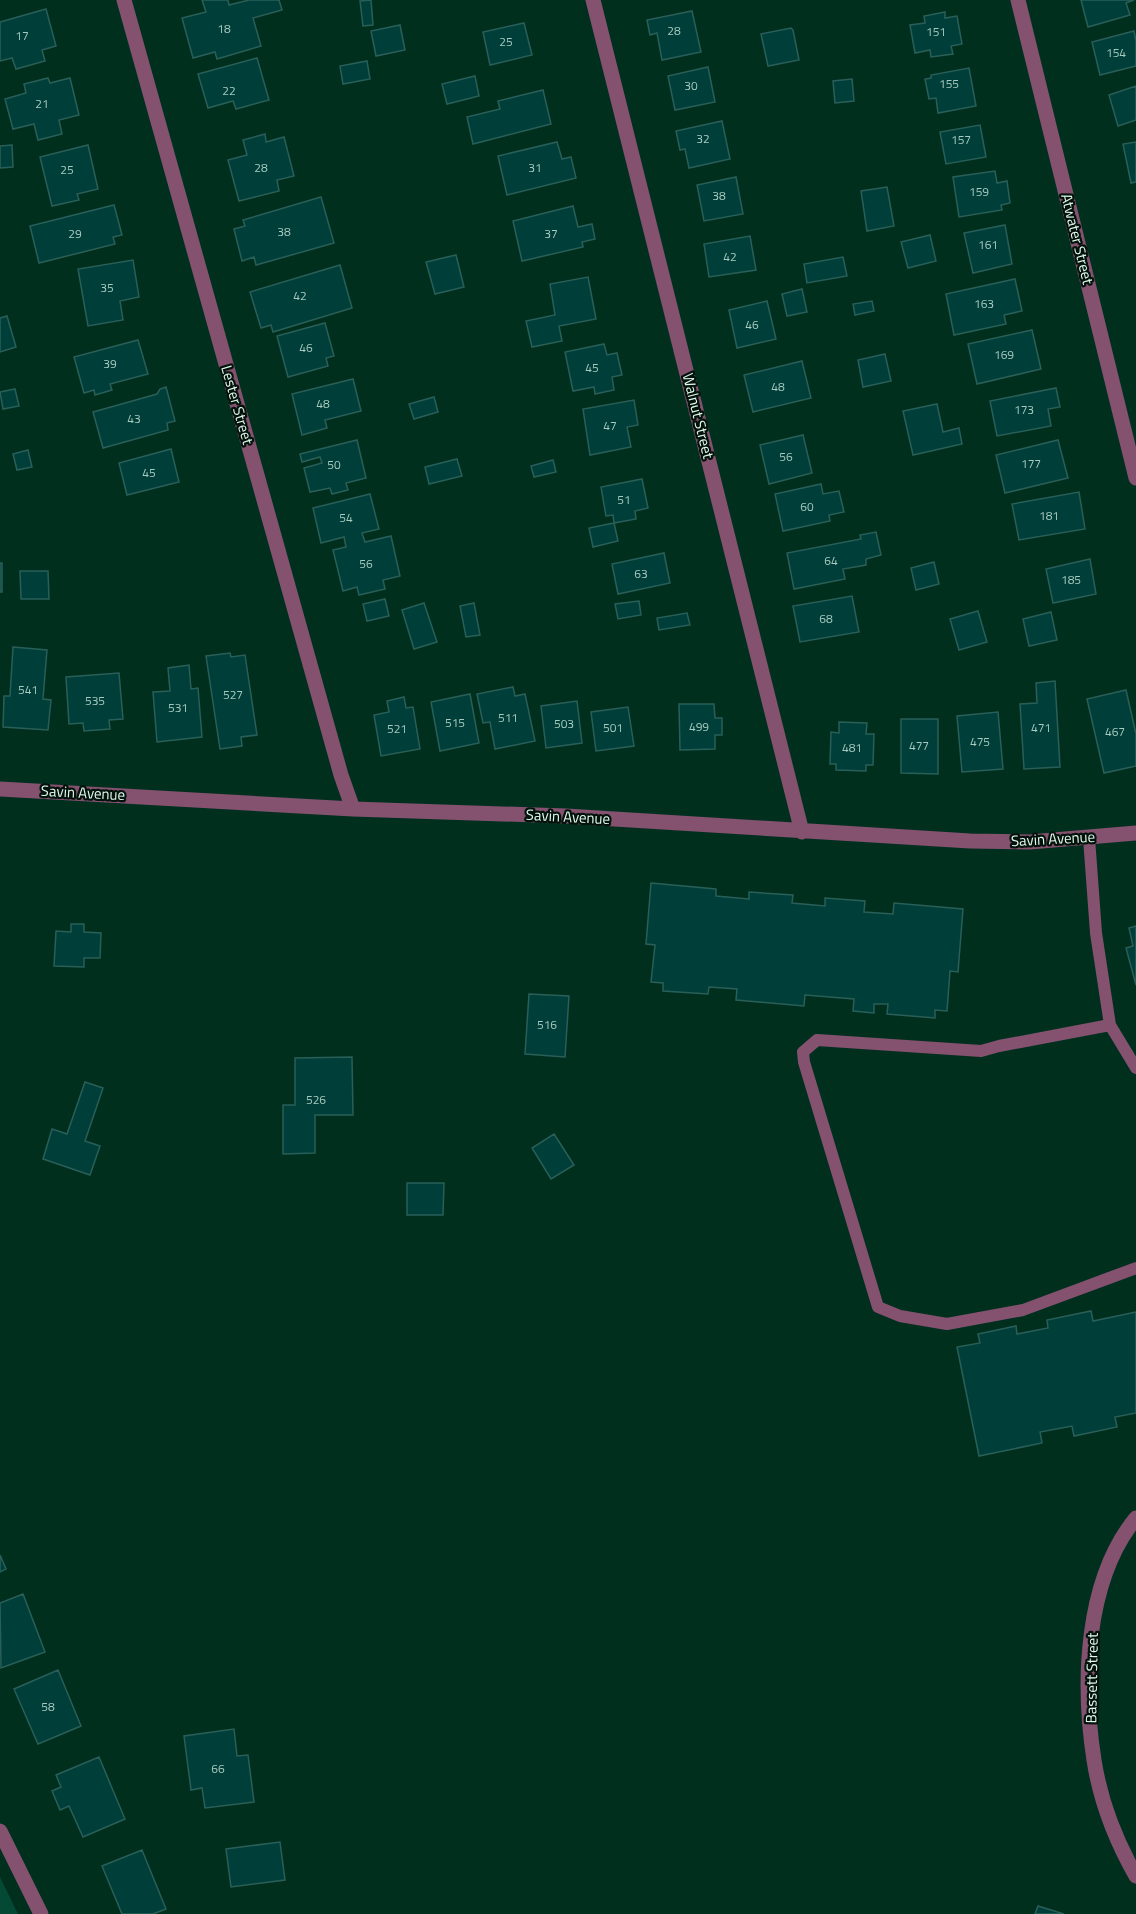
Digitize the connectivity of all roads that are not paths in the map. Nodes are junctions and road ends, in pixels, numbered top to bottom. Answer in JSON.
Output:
{"nodes":[{"id":1,"x":124,"y":0,"type":"edge"},
{"id":2,"x":593,"y":0,"type":"edge"},
{"id":3,"x":1018,"y":0,"type":"edge"},
{"id":4,"x":1136,"y":478,"type":"edge"},
{"id":5,"x":0,"y":789,"type":"edge"},
{"id":6,"x":353,"y":809,"type":"junction"},
{"id":7,"x":802,"y":832,"type":"junction"},
{"id":8,"x":1136,"y":833,"type":"edge"},
{"id":9,"x":1089,"y":838,"type":"junction"},
{"id":10,"x":1110,"y":1025,"type":"junction"},
{"id":11,"x":1136,"y":1068,"type":"edge"},
{"id":12,"x":1136,"y":1268,"type":"edge"},
{"id":13,"x":1136,"y":1518,"type":"edge"},
{"id":14,"x":0,"y":1831,"type":"edge"},
{"id":15,"x":1136,"y":1876,"type":"edge"},
{"id":16,"x":40,"y":1914,"type":"edge"}],
"edges":[{"from":1,"to":6,"type":"street","name":"Lester Street"},
{"from":2,"to":7,"type":"street","name":"Walnut Street"},
{"from":3,"to":4,"type":"street","name":"Atwater Street"},
{"from":5,"to":6,"type":"street","name":"Savin Avenue"},
{"from":6,"to":7,"type":"street","name":"Savin Avenue"},
{"from":7,"to":9,"type":"street","name":"Savin Avenue"},
{"from":8,"to":9,"type":"street","name":"Savin Avenue"},
{"from":9,"to":10,"type":"lane"},
{"from":10,"to":11,"type":"lane"},
{"from":10,"to":12,"type":"lane"},
{"from":13,"to":15,"type":"street","name":"Bassett Street"},
{"from":14,"to":16,"type":"street"}]}
